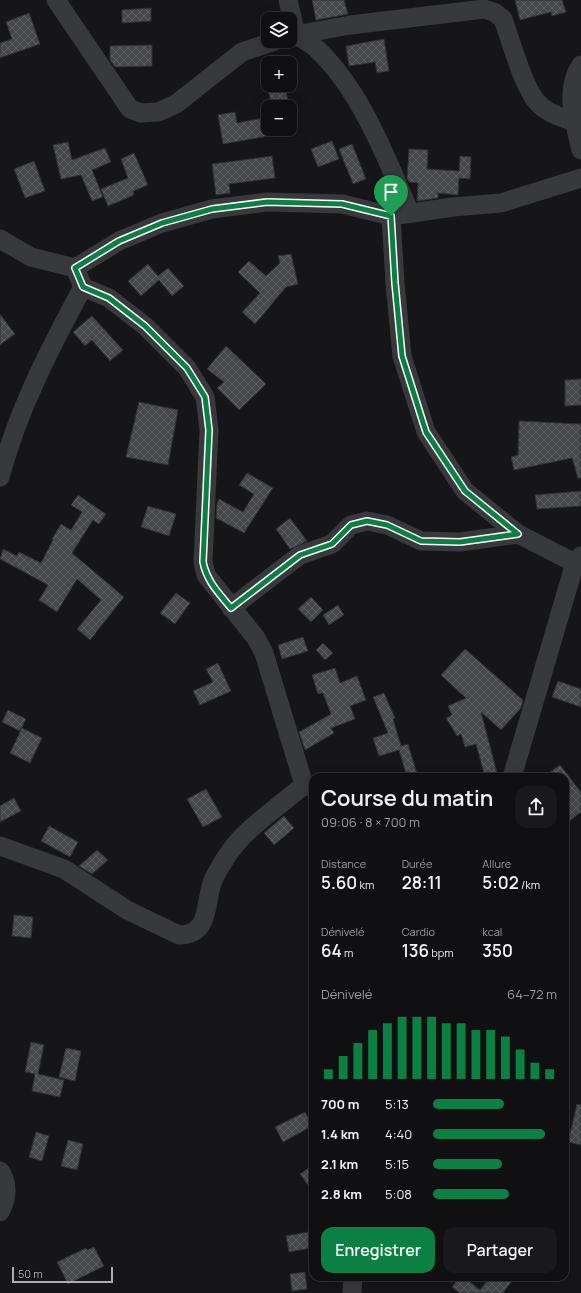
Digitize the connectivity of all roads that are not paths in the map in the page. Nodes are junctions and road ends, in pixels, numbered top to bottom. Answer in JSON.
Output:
{"nodes":[{"id":1,"x":56,"y":0,"type":"edge"},
{"id":2,"x":288,"y":0,"type":"edge"},
{"id":3,"x":290,"y":12,"type":"edge"},
{"id":4,"x":297,"y":34,"type":"edge"},
{"id":5,"x":297,"y":37,"type":"edge"},
{"id":6,"x":261,"y":46,"type":"edge"},
{"id":7,"x":581,"y":66,"type":"edge"},
{"id":8,"x":574,"y":122,"type":"junction"},
{"id":9,"x":581,"y":150,"type":"edge"},
{"id":10,"x":581,"y":178,"type":"edge"},
{"id":11,"x":410,"y":213,"type":"junction"},
{"id":12,"x":391,"y":216,"type":"junction"},
{"id":13,"x":0,"y":239,"type":"edge"},
{"id":14,"x":75,"y":268,"type":"junction"},
{"id":15,"x":83,"y":287,"type":"junction"},
{"id":16,"x":0,"y":477,"type":"edge"},
{"id":17,"x":518,"y":534,"type":"junction"},
{"id":18,"x":578,"y":559,"type":"edge"},
{"id":19,"x":231,"y":608,"type":"junction"},
{"id":20,"x":513,"y":773,"type":"edge"},
{"id":21,"x":308,"y":787,"type":"edge"},
{"id":22,"x":2,"y":851,"type":"edge"},
{"id":23,"x":0,"y":1171,"type":"edge"},
{"id":24,"x":0,"y":1212,"type":"edge"},
{"id":25,"x":353,"y":1281,"type":"edge"},
{"id":26,"x":352,"y":1293,"type":"edge"}],
"edges":[{"from":1,"to":6,"type":"street"},
{"from":2,"to":3,"type":"street"},
{"from":4,"to":8,"type":"street"},
{"from":5,"to":11,"type":"street"},
{"from":7,"to":8,"type":"street"},
{"from":8,"to":9,"type":"street"},
{"from":10,"to":11,"type":"street"},
{"from":11,"to":12,"type":"street"},
{"from":12,"to":14,"type":"street"},
{"from":12,"to":17,"type":"street"},
{"from":13,"to":14,"type":"street"},
{"from":14,"to":15,"type":"street"},
{"from":15,"to":16,"type":"street"},
{"from":15,"to":19,"type":"street"},
{"from":17,"to":18,"type":"street"},
{"from":17,"to":19,"type":"street"},
{"from":18,"to":20,"type":"street"},
{"from":19,"to":21,"type":"street"},
{"from":21,"to":22,"type":"street"},
{"from":23,"to":24,"type":"street"},
{"from":25,"to":26,"type":"street"}]}
